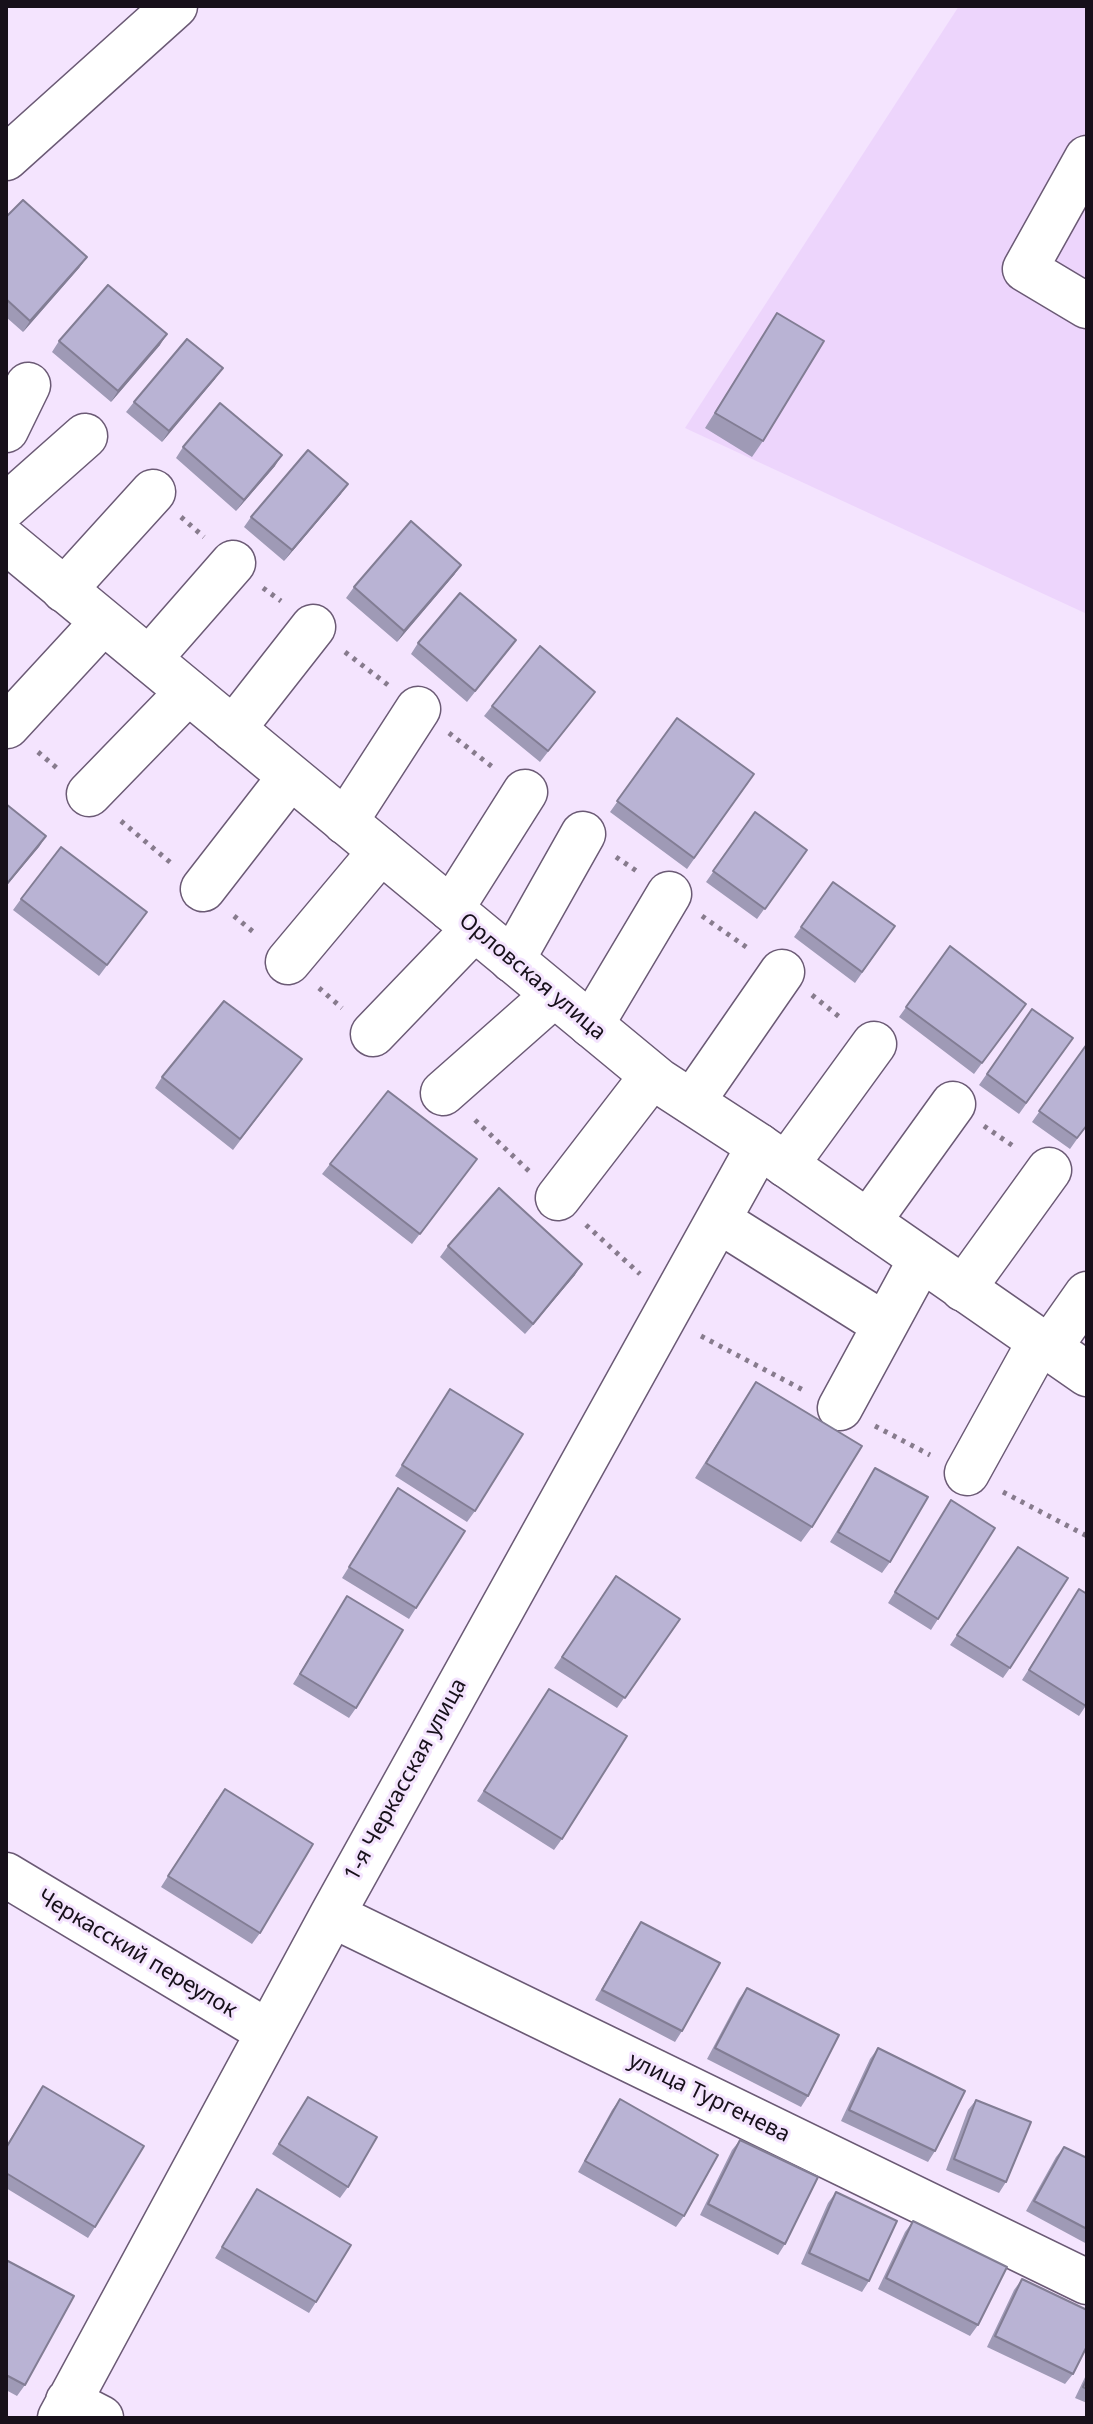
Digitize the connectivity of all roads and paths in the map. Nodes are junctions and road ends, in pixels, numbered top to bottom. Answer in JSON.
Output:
{"nodes":[{"id":1,"x":175,"y":6,"type":"edge"},
{"id":2,"x":6,"y":158,"type":"edge"},
{"id":3,"x":1087,"y":158,"type":"edge"},
{"id":4,"x":1087,"y":306,"type":"edge"},
{"id":5,"x":28,"y":385,"type":"dead end"},
{"id":6,"x":6,"y":430,"type":"edge"},
{"id":7,"x":85,"y":436,"type":"dead end"},
{"id":8,"x":153,"y":492,"type":"dead end"},
{"id":9,"x":6,"y":506,"type":"edge"},
{"id":10,"x":6,"y":541,"type":"edge"},
{"id":11,"x":233,"y":563,"type":"dead end"},
{"id":12,"x":64,"y":590,"type":"junction"},
{"id":13,"x":103,"y":622,"type":"junction"},
{"id":14,"x":313,"y":627,"type":"dead end"},
{"id":15,"x":149,"y":659,"type":"junction"},
{"id":16,"x":188,"y":692,"type":"junction"},
{"id":17,"x":418,"y":709,"type":"dead end"},
{"id":18,"x":7,"y":726,"type":"edge"},
{"id":19,"x":233,"y":729,"type":"junction"},
{"id":20,"x":290,"y":777,"type":"junction"},
{"id":21,"x":525,"y":792,"type":"dead end"},
{"id":22,"x":89,"y":794,"type":"dead end"},
{"id":23,"x":345,"y":822,"type":"junction"},
{"id":24,"x":583,"y":834,"type":"dead end"},
{"id":25,"x":381,"y":851,"type":"junction"},
{"id":26,"x":203,"y":889,"type":"dead end"},
{"id":27,"x":669,"y":894,"type":"dead end"},
{"id":28,"x":463,"y":919,"type":"junction"},
{"id":29,"x":512,"y":960,"type":"junction"},
{"id":30,"x":288,"y":962,"type":"dead end"},
{"id":31,"x":782,"y":972,"type":"dead end"},
{"id":32,"x":554,"y":995,"type":"junction"},
{"id":33,"x":591,"y":1025,"type":"junction"},
{"id":34,"x":373,"y":1034,"type":"dead end"},
{"id":35,"x":874,"y":1044,"type":"dead end"},
{"id":36,"x":652,"y":1076,"type":"junction"},
{"id":37,"x":443,"y":1093,"type":"dead end"},
{"id":38,"x":692,"y":1102,"type":"junction"},
{"id":39,"x":953,"y":1104,"type":"dead end"},
{"id":40,"x":772,"y":1156,"type":"junction"},
{"id":41,"x":1049,"y":1170,"type":"dead end"},
{"id":42,"x":558,"y":1198,"type":"dead end"},
{"id":43,"x":718,"y":1220,"type":"junction"},
{"id":44,"x":868,"y":1222,"type":"junction"},
{"id":45,"x":921,"y":1259,"type":"junction"},
{"id":46,"x":963,"y":1289,"type":"junction"},
{"id":47,"x":1087,"y":1294,"type":"edge"},
{"id":48,"x":885,"y":1325,"type":"junction"},
{"id":49,"x":1044,"y":1344,"type":"junction"},
{"id":50,"x":1087,"y":1374,"type":"edge"},
{"id":51,"x":840,"y":1408,"type":"dead end"},
{"id":52,"x":967,"y":1473,"type":"dead end"},
{"id":53,"x":6,"y":1875,"type":"edge"},
{"id":54,"x":332,"y":1915,"type":"junction"},
{"id":55,"x":268,"y":2032,"type":"junction"},
{"id":56,"x":1087,"y":2282,"type":"edge"},
{"id":57,"x":76,"y":2412,"type":"edge"}],
"edges":[{"from":1,"to":2,"type":"street"},
{"from":3,"to":4,"type":"street"},
{"from":5,"to":6,"type":"street"},
{"from":7,"to":9,"type":"street"},
{"from":8,"to":12,"type":"street"},
{"from":10,"to":12,"type":"street","name":"Орловская улица"},
{"from":11,"to":15,"type":"street"},
{"from":12,"to":13,"type":"street","name":"Орловская улица"},
{"from":13,"to":15,"type":"street","name":"Орловская улица"},
{"from":13,"to":18,"type":"street"},
{"from":14,"to":19,"type":"street"},
{"from":15,"to":16,"type":"street","name":"Орловская улица"},
{"from":16,"to":19,"type":"street","name":"Орловская улица"},
{"from":16,"to":22,"type":"street"},
{"from":17,"to":23,"type":"street"},
{"from":19,"to":20,"type":"street","name":"Орловская улица"},
{"from":20,"to":23,"type":"street","name":"Орловская улица"},
{"from":20,"to":26,"type":"street"},
{"from":21,"to":28,"type":"street"},
{"from":23,"to":25,"type":"street","name":"Орловская улица"},
{"from":24,"to":29,"type":"street"},
{"from":25,"to":28,"type":"street","name":"Орловская улица"},
{"from":25,"to":30,"type":"street"},
{"from":27,"to":33,"type":"street"},
{"from":28,"to":29,"type":"street","name":"Орловская улица"},
{"from":28,"to":34,"type":"street"},
{"from":29,"to":32,"type":"street","name":"Орловская улица"},
{"from":31,"to":38,"type":"street"},
{"from":32,"to":33,"type":"street","name":"Орловская улица"},
{"from":32,"to":37,"type":"street"},
{"from":33,"to":36,"type":"street","name":"Орловская улица"},
{"from":35,"to":40,"type":"street","name":"1-я Черкасская улица"},
{"from":36,"to":38,"type":"street","name":"Орловская улица"},
{"from":36,"to":42,"type":"street"},
{"from":38,"to":40,"type":"street","name":"Орловская улица"},
{"from":39,"to":44,"type":"street"},
{"from":40,"to":43,"type":"street","name":"1-я Черкасская улица"},
{"from":40,"to":44,"type":"street","name":"Орловская улица"},
{"from":41,"to":46,"type":"street"},
{"from":43,"to":48,"type":"street"},
{"from":43,"to":54,"type":"street","name":"1-я Черкасская улица"},
{"from":44,"to":45,"type":"street","name":"Орловская улица"},
{"from":45,"to":46,"type":"street","name":"Орловская улица"},
{"from":45,"to":48,"type":"street"},
{"from":46,"to":49,"type":"street","name":"Орловская улица"},
{"from":47,"to":49,"type":"street"},
{"from":48,"to":51,"type":"street"},
{"from":49,"to":50,"type":"street","name":"Орловская улица"},
{"from":49,"to":52,"type":"street"},
{"from":53,"to":55,"type":"street","name":"Черкасский переулок"},
{"from":54,"to":55,"type":"street","name":"1-я Черкасская улица"},
{"from":54,"to":56,"type":"street","name":"улица Тургенева"},
{"from":55,"to":57,"type":"street","name":"1-я Черкасская улица"}]}
